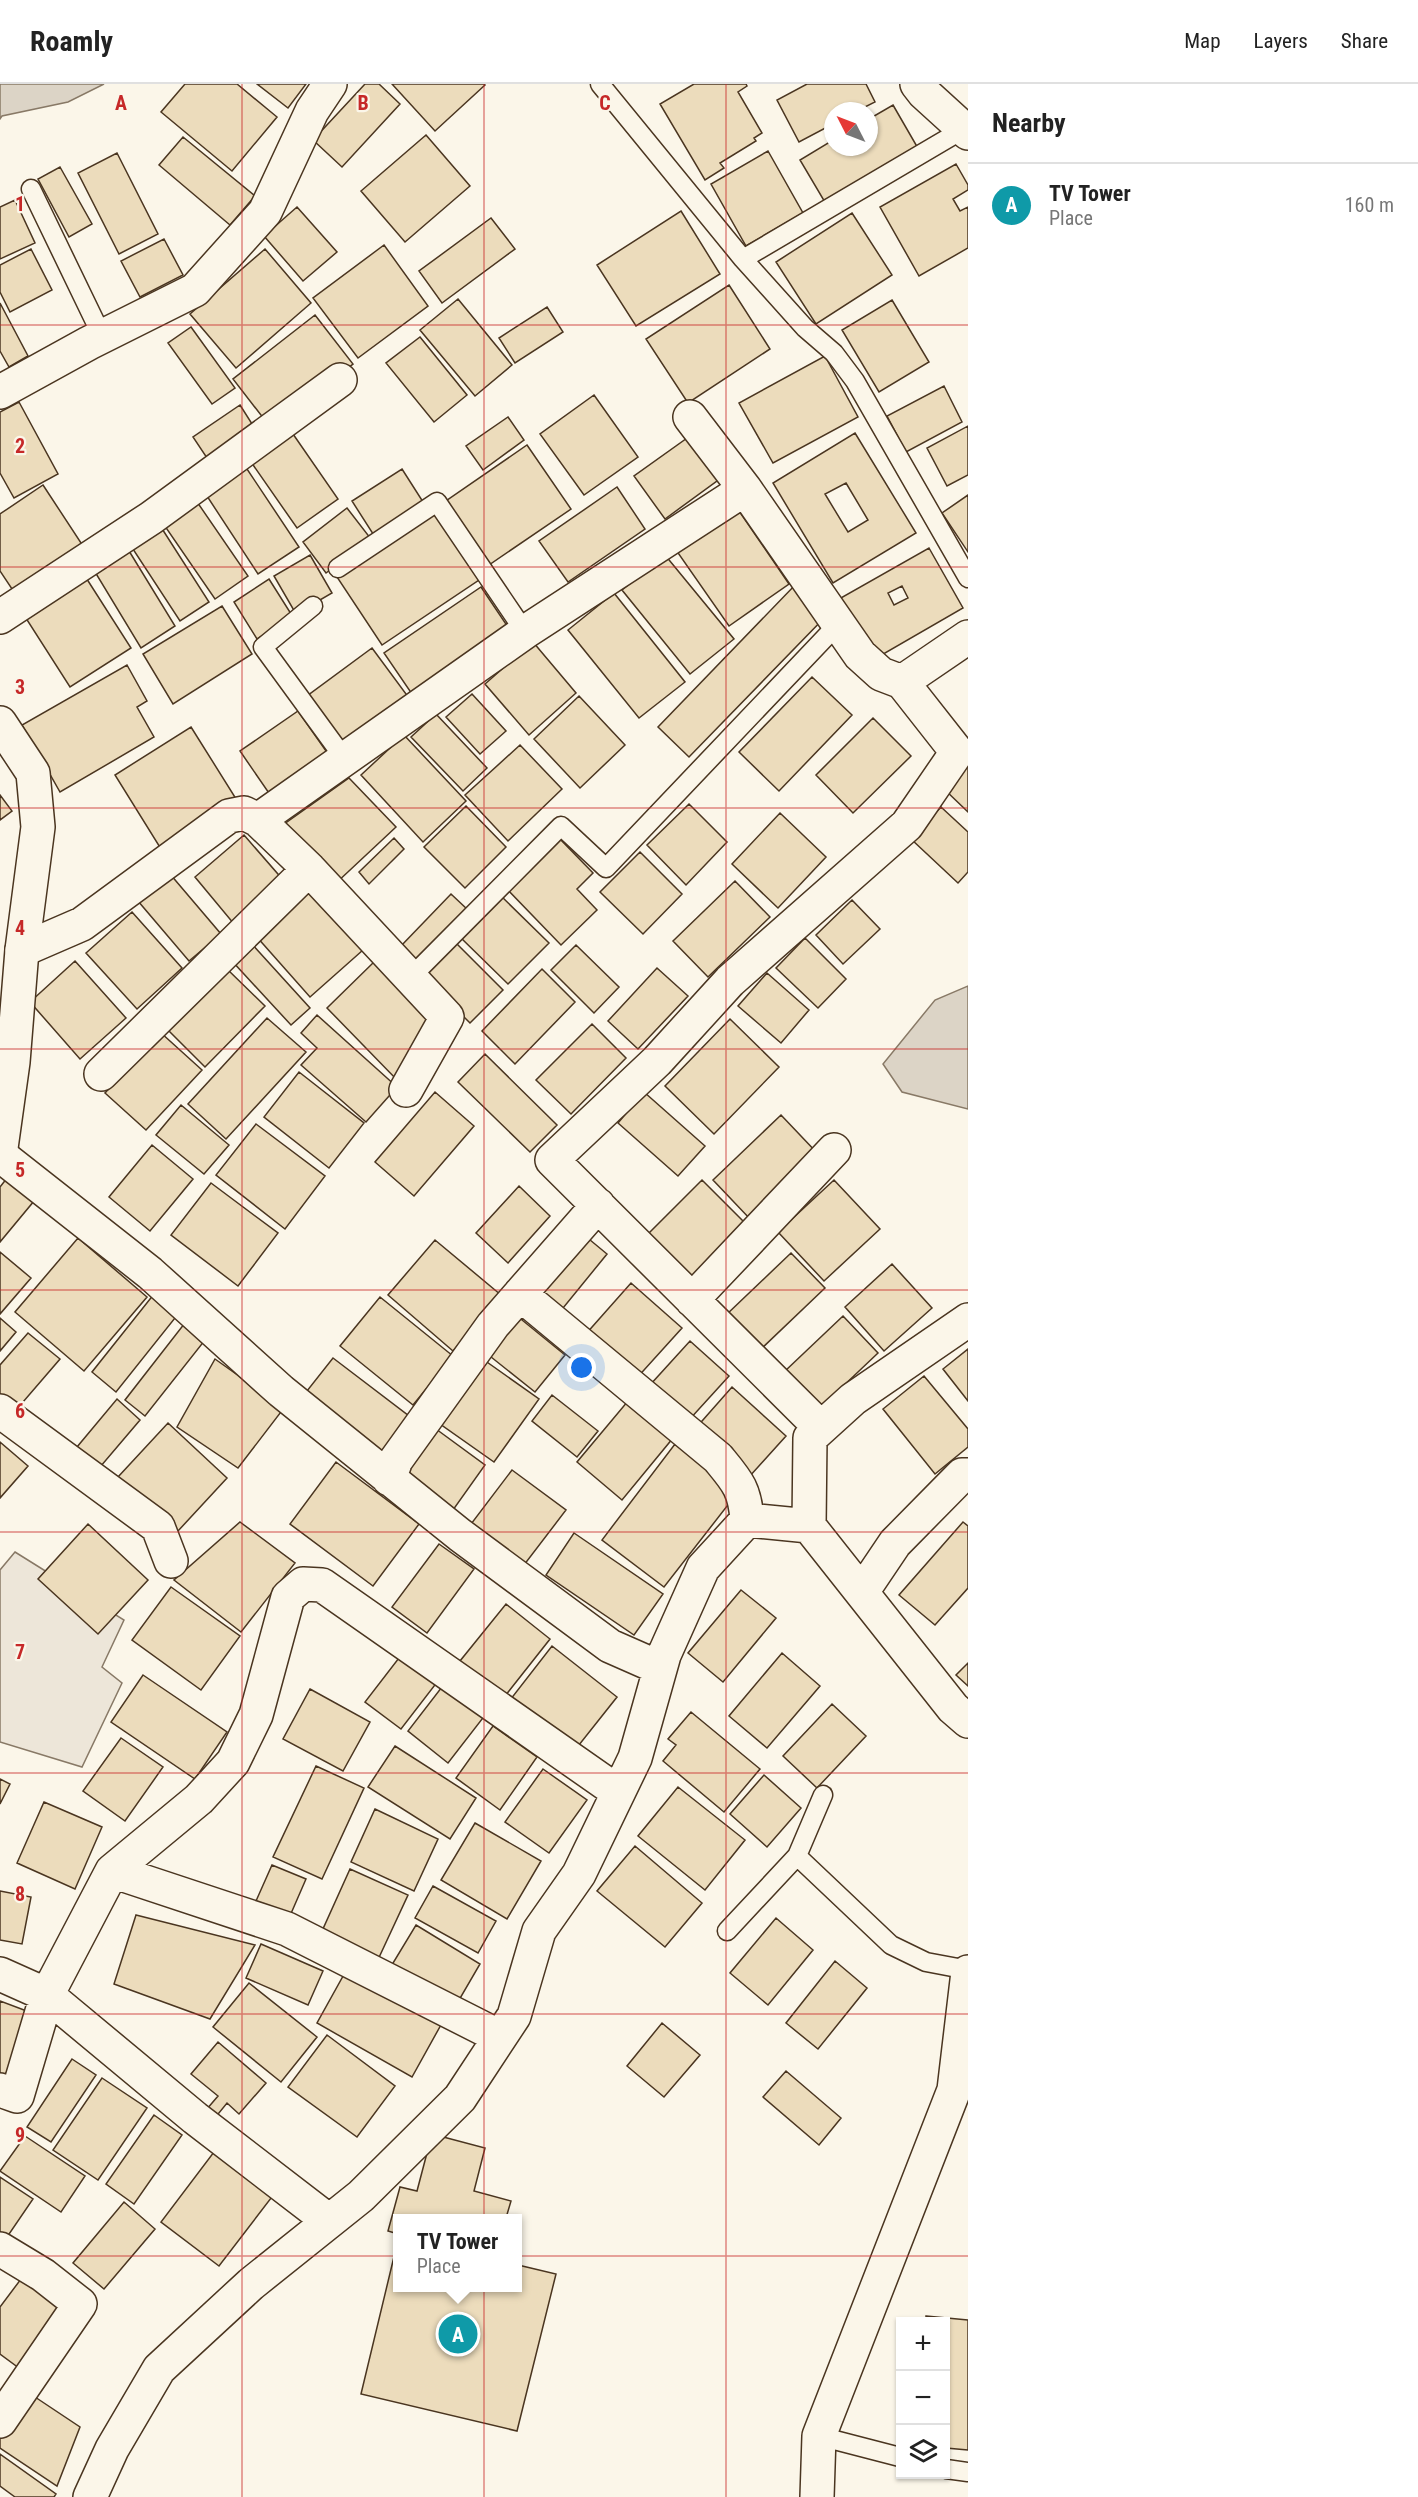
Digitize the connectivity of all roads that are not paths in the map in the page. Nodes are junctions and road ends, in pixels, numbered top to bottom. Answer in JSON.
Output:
{"nodes":[{"id":1,"x":330,"y":84,"type":"edge"},
{"id":2,"x":600,"y":84,"type":"edge"},
{"id":3,"x":917,"y":84,"type":"edge"},
{"id":4,"x":965,"y":131,"type":"edge"},
{"id":5,"x":31,"y":189,"type":"dead end"},
{"id":6,"x":743,"y":259,"type":"junction"},
{"id":7,"x":102,"y":336,"type":"junction"},
{"id":8,"x":340,"y":380,"type":"dead end"},
{"id":9,"x":0,"y":392,"type":"edge"},
{"id":10,"x":690,"y":417,"type":"dead end"},
{"id":11,"x":745,"y":489,"type":"junction"},
{"id":12,"x":338,"y":568,"type":"dead end"},
{"id":13,"x":968,"y":578,"type":"edge"},
{"id":14,"x":313,"y":606,"type":"dead end"},
{"id":15,"x":0,"y":617,"type":"edge"},
{"id":16,"x":839,"y":623,"type":"junction"},
{"id":17,"x":525,"y":632,"type":"junction"},
{"id":18,"x":968,"y":637,"type":"edge"},
{"id":19,"x":902,"y":682,"type":"junction"},
{"id":20,"x":0,"y":723,"type":"edge"},
{"id":21,"x":344,"y":758,"type":"junction"},
{"id":22,"x":258,"y":820,"type":"junction"},
{"id":23,"x":309,"y":869,"type":"junction"},
{"id":24,"x":22,"y":950,"type":"junction"},
{"id":25,"x":412,"y":976,"type":"junction"},
{"id":26,"x":101,"y":1074,"type":"dead end"},
{"id":27,"x":406,"y":1090,"type":"dead end"},
{"id":28,"x":834,"y":1150,"type":"dead end"},
{"id":29,"x":0,"y":1155,"type":"edge"},
{"id":30,"x":598,"y":1205,"type":"junction"},
{"id":31,"x":520,"y":1294,"type":"junction"},
{"id":32,"x":692,"y":1300,"type":"junction"},
{"id":33,"x":968,"y":1320,"type":"edge"},
{"id":34,"x":0,"y":1412,"type":"edge"},
{"id":35,"x":821,"y":1428,"type":"junction"},
{"id":36,"x":968,"y":1475,"type":"edge"},
{"id":37,"x":389,"y":1479,"type":"junction"},
{"id":38,"x":747,"y":1520,"type":"junction"},
{"id":39,"x":809,"y":1526,"type":"junction"},
{"id":40,"x":171,"y":1561,"type":"dead end"},
{"id":41,"x":862,"y":1592,"type":"junction"},
{"id":42,"x":660,"y":1668,"type":"junction"},
{"id":43,"x":968,"y":1721,"type":"edge"},
{"id":44,"x":618,"y":1792,"type":"junction"},
{"id":45,"x":823,"y":1795,"type":"dead end"},
{"id":46,"x":797,"y":1856,"type":"junction"},
{"id":47,"x":112,"y":1871,"type":"junction"},
{"id":48,"x":727,"y":1931,"type":"dead end"},
{"id":49,"x":968,"y":1971,"type":"edge"},
{"id":50,"x":0,"y":1974,"type":"edge"},
{"id":51,"x":47,"y":1995,"type":"junction"},
{"id":52,"x":500,"y":2037,"type":"junction"},
{"id":53,"x":0,"y":2090,"type":"edge"},
{"id":54,"x":329,"y":2221,"type":"junction"},
{"id":55,"x":0,"y":2249,"type":"edge"},
{"id":56,"x":0,"y":2421,"type":"edge"},
{"id":57,"x":819,"y":2436,"type":"junction"},
{"id":58,"x":896,"y":2456,"type":"edge"},
{"id":59,"x":950,"y":2470,"type":"edge"},
{"id":60,"x":968,"y":2472,"type":"edge"},
{"id":61,"x":90,"y":2497,"type":"edge"},
{"id":62,"x":817,"y":2497,"type":"edge"}],
"edges":[{"from":1,"to":7,"type":"street"},
{"from":2,"to":6,"type":"lane"},
{"from":3,"to":4,"type":"street"},
{"from":4,"to":6,"type":"lane"},
{"from":5,"to":7,"type":"lane"},
{"from":6,"to":13,"type":"lane"},
{"from":7,"to":9,"type":"street"},
{"from":8,"to":15,"type":"street"},
{"from":10,"to":11,"type":"street"},
{"from":11,"to":16,"type":"street"},
{"from":11,"to":17,"type":"street"},
{"from":12,"to":17,"type":"lane"},
{"from":14,"to":21,"type":"lane"},
{"from":16,"to":19,"type":"street"},
{"from":16,"to":25,"type":"lane"},
{"from":17,"to":21,"type":"street"},
{"from":18,"to":19,"type":"street"},
{"from":19,"to":30,"type":"street"},
{"from":20,"to":24,"type":"street"},
{"from":21,"to":22,"type":"street"},
{"from":22,"to":23,"type":"street"},
{"from":22,"to":24,"type":"street"},
{"from":23,"to":25,"type":"street"},
{"from":23,"to":26,"type":"street"},
{"from":24,"to":29,"type":"street"},
{"from":25,"to":27,"type":"street"},
{"from":28,"to":32,"type":"street"},
{"from":29,"to":37,"type":"street"},
{"from":30,"to":31,"type":"street"},
{"from":30,"to":32,"type":"street"},
{"from":31,"to":37,"type":"street"},
{"from":31,"to":38,"type":"street"},
{"from":32,"to":35,"type":"street"},
{"from":33,"to":35,"type":"street"},
{"from":34,"to":40,"type":"street"},
{"from":35,"to":39,"type":"street"},
{"from":36,"to":41,"type":"street"},
{"from":37,"to":42,"type":"street"},
{"from":38,"to":39,"type":"street"},
{"from":38,"to":42,"type":"street"},
{"from":39,"to":41,"type":"street"},
{"from":41,"to":43,"type":"street"},
{"from":42,"to":44,"type":"street"},
{"from":44,"to":47,"type":"street"},
{"from":44,"to":52,"type":"street"},
{"from":45,"to":46,"type":"lane"},
{"from":46,"to":48,"type":"lane"},
{"from":46,"to":49,"type":"lane"},
{"from":47,"to":51,"type":"street"},
{"from":47,"to":52,"type":"street"},
{"from":49,"to":57,"type":"street"},
{"from":50,"to":51,"type":"street"},
{"from":51,"to":53,"type":"street"},
{"from":51,"to":54,"type":"street"},
{"from":52,"to":54,"type":"street"},
{"from":54,"to":61,"type":"street"},
{"from":55,"to":56,"type":"street"},
{"from":57,"to":58,"type":"lane"},
{"from":57,"to":62,"type":"street"},
{"from":59,"to":60,"type":"lane"}]}
